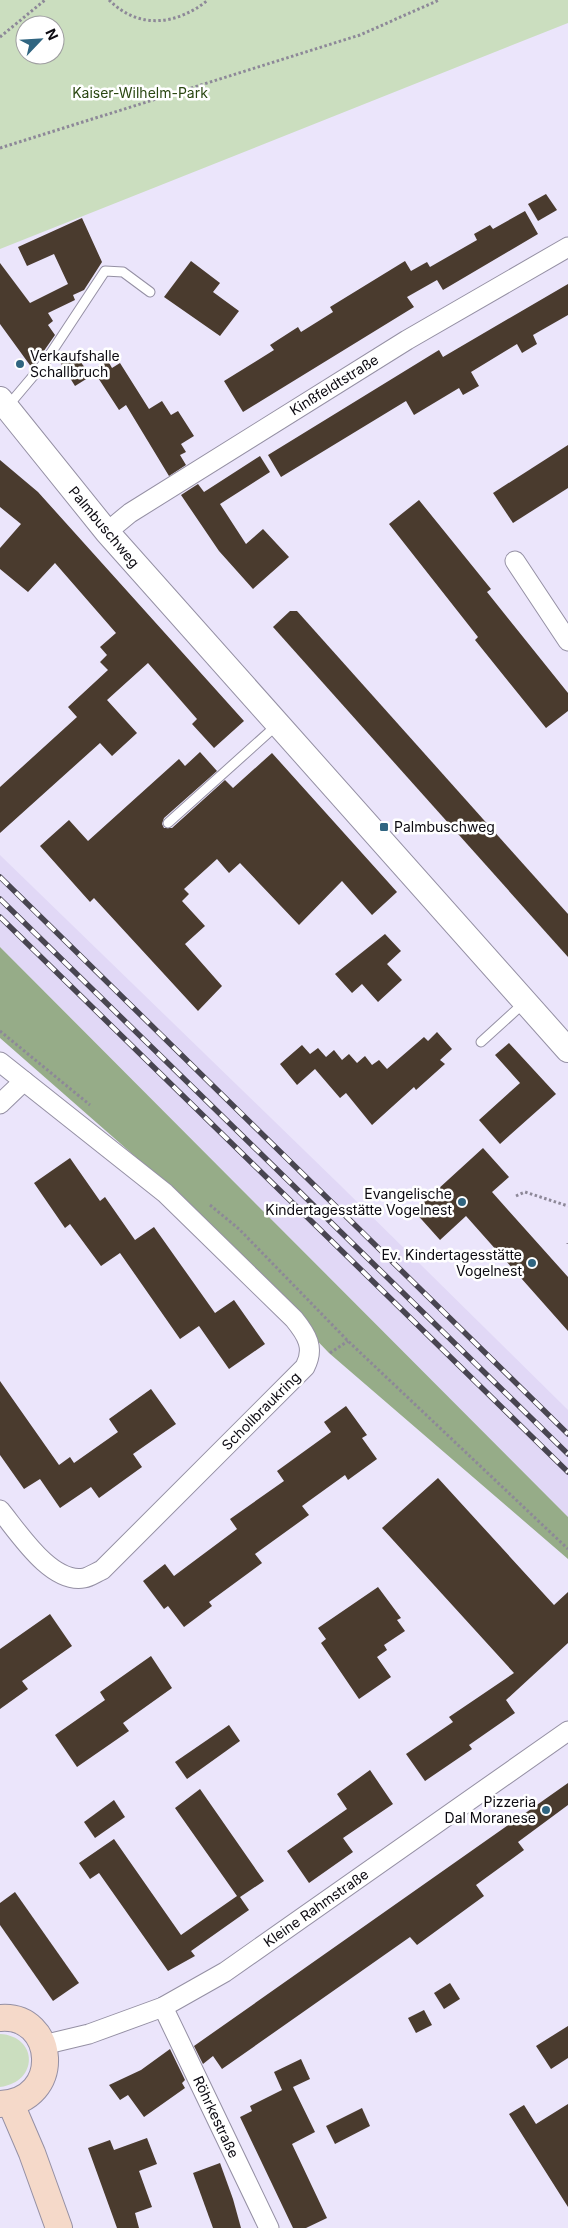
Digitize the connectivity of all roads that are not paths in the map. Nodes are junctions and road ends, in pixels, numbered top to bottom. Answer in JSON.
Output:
{"nodes":[{"id":1,"x":568,"y":247,"type":"edge"},
{"id":2,"x":150,"y":292,"type":"dead end"},
{"id":3,"x":2,"y":405,"type":"edge"},
{"id":4,"x":107,"y":532,"type":"junction"},
{"id":5,"x":515,"y":561,"type":"dead end"},
{"id":6,"x":568,"y":641,"type":"edge"},
{"id":7,"x":278,"y":725,"type":"junction"},
{"id":8,"x":168,"y":823,"type":"dead end"},
{"id":9,"x":525,"y":1002,"type":"junction"},
{"id":10,"x":565,"y":1041,"type":"edge"},
{"id":11,"x":481,"y":1042,"type":"dead end"},
{"id":12,"x":0,"y":1062,"type":"edge"},
{"id":13,"x":24,"y":1081,"type":"junction"},
{"id":14,"x":0,"y":1104,"type":"edge"},
{"id":15,"x":0,"y":1510,"type":"edge"},
{"id":16,"x":568,"y":1731,"type":"edge"},
{"id":17,"x":164,"y":2007,"type":"junction"},
{"id":18,"x":0,"y":2018,"type":"edge"},
{"id":19,"x":43,"y":2045,"type":"junction"},
{"id":20,"x":6,"y":2104,"type":"edge"},
{"id":21,"x":59,"y":2228,"type":"edge"},
{"id":22,"x":269,"y":2228,"type":"edge"}],
"edges":[{"from":1,"to":4,"type":"street","name":"Kinßfeldtstraße"},
{"from":2,"to":3,"type":"lane"},
{"from":3,"to":4,"type":"street","name":"Palmbuschweg"},
{"from":4,"to":7,"type":"street","name":"Palmbuschweg"},
{"from":5,"to":6,"type":"street"},
{"from":7,"to":8,"type":"lane"},
{"from":7,"to":9,"type":"street","name":"Palmbuschweg"},
{"from":9,"to":10,"type":"street","name":"Palmbuschweg"},
{"from":9,"to":11,"type":"lane"},
{"from":12,"to":13,"type":"street","name":"Schollbraukring"},
{"from":13,"to":14,"type":"street"},
{"from":13,"to":15,"type":"street","name":"Schollbraukring"},
{"from":16,"to":17,"type":"street","name":"Kleine Rahmstraße"},
{"from":17,"to":19,"type":"street","name":"Kleine Rahmstraße"},
{"from":17,"to":22,"type":"street","name":"Röhrkestraße"},
{"from":18,"to":19,"type":"main road"},
{"from":19,"to":20,"type":"main road"},
{"from":20,"to":21,"type":"main road"}]}
